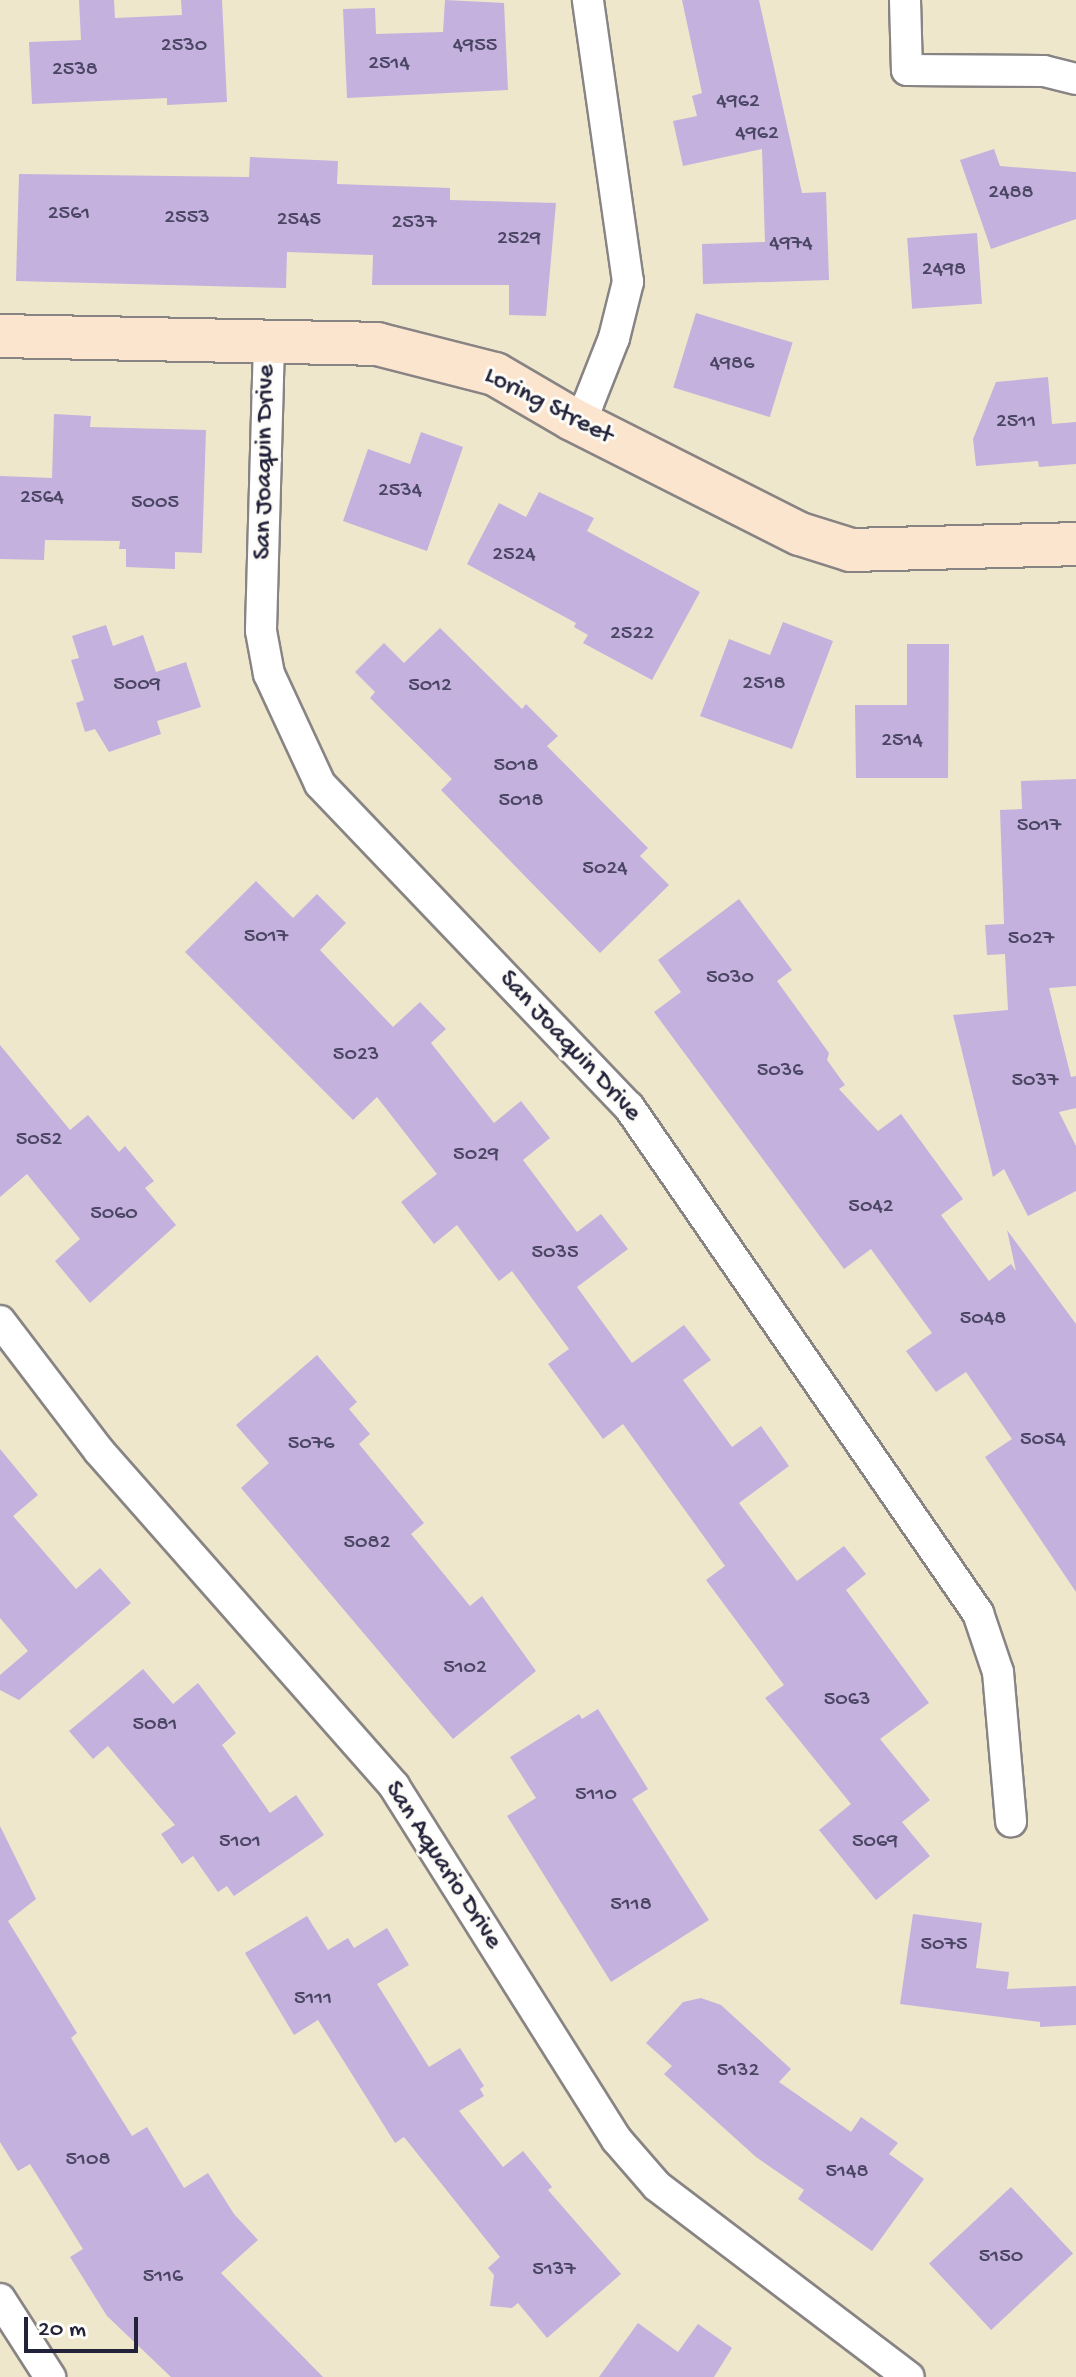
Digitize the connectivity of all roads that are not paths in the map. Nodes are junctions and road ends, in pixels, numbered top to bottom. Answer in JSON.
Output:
{"nodes":[{"id":1,"x":588,"y":0,"type":"edge"},
{"id":2,"x":905,"y":0,"type":"edge"},
{"id":3,"x":1076,"y":79,"type":"edge"},
{"id":4,"x":0,"y":336,"type":"edge"},
{"id":5,"x":269,"y":343,"type":"junction"},
{"id":6,"x":572,"y":419,"type":"junction"},
{"id":7,"x":1076,"y":544,"type":"edge"},
{"id":8,"x":0,"y":1321,"type":"edge"},
{"id":9,"x":1011,"y":1821,"type":"dead end"},
{"id":10,"x":0,"y":2299,"type":"edge"},
{"id":11,"x":50,"y":2377,"type":"edge"},
{"id":12,"x":909,"y":2377,"type":"edge"}],
"edges":[{"from":1,"to":6,"type":"street"},
{"from":2,"to":3,"type":"street"},
{"from":4,"to":5,"type":"street","name":"Loring Street"},
{"from":5,"to":6,"type":"street","name":"Loring Street"},
{"from":5,"to":9,"type":"street","name":"San Joaquin Drive"},
{"from":6,"to":7,"type":"street","name":"Loring Street"},
{"from":8,"to":12,"type":"street","name":"San Aquario Drive"},
{"from":10,"to":11,"type":"street"}]}
